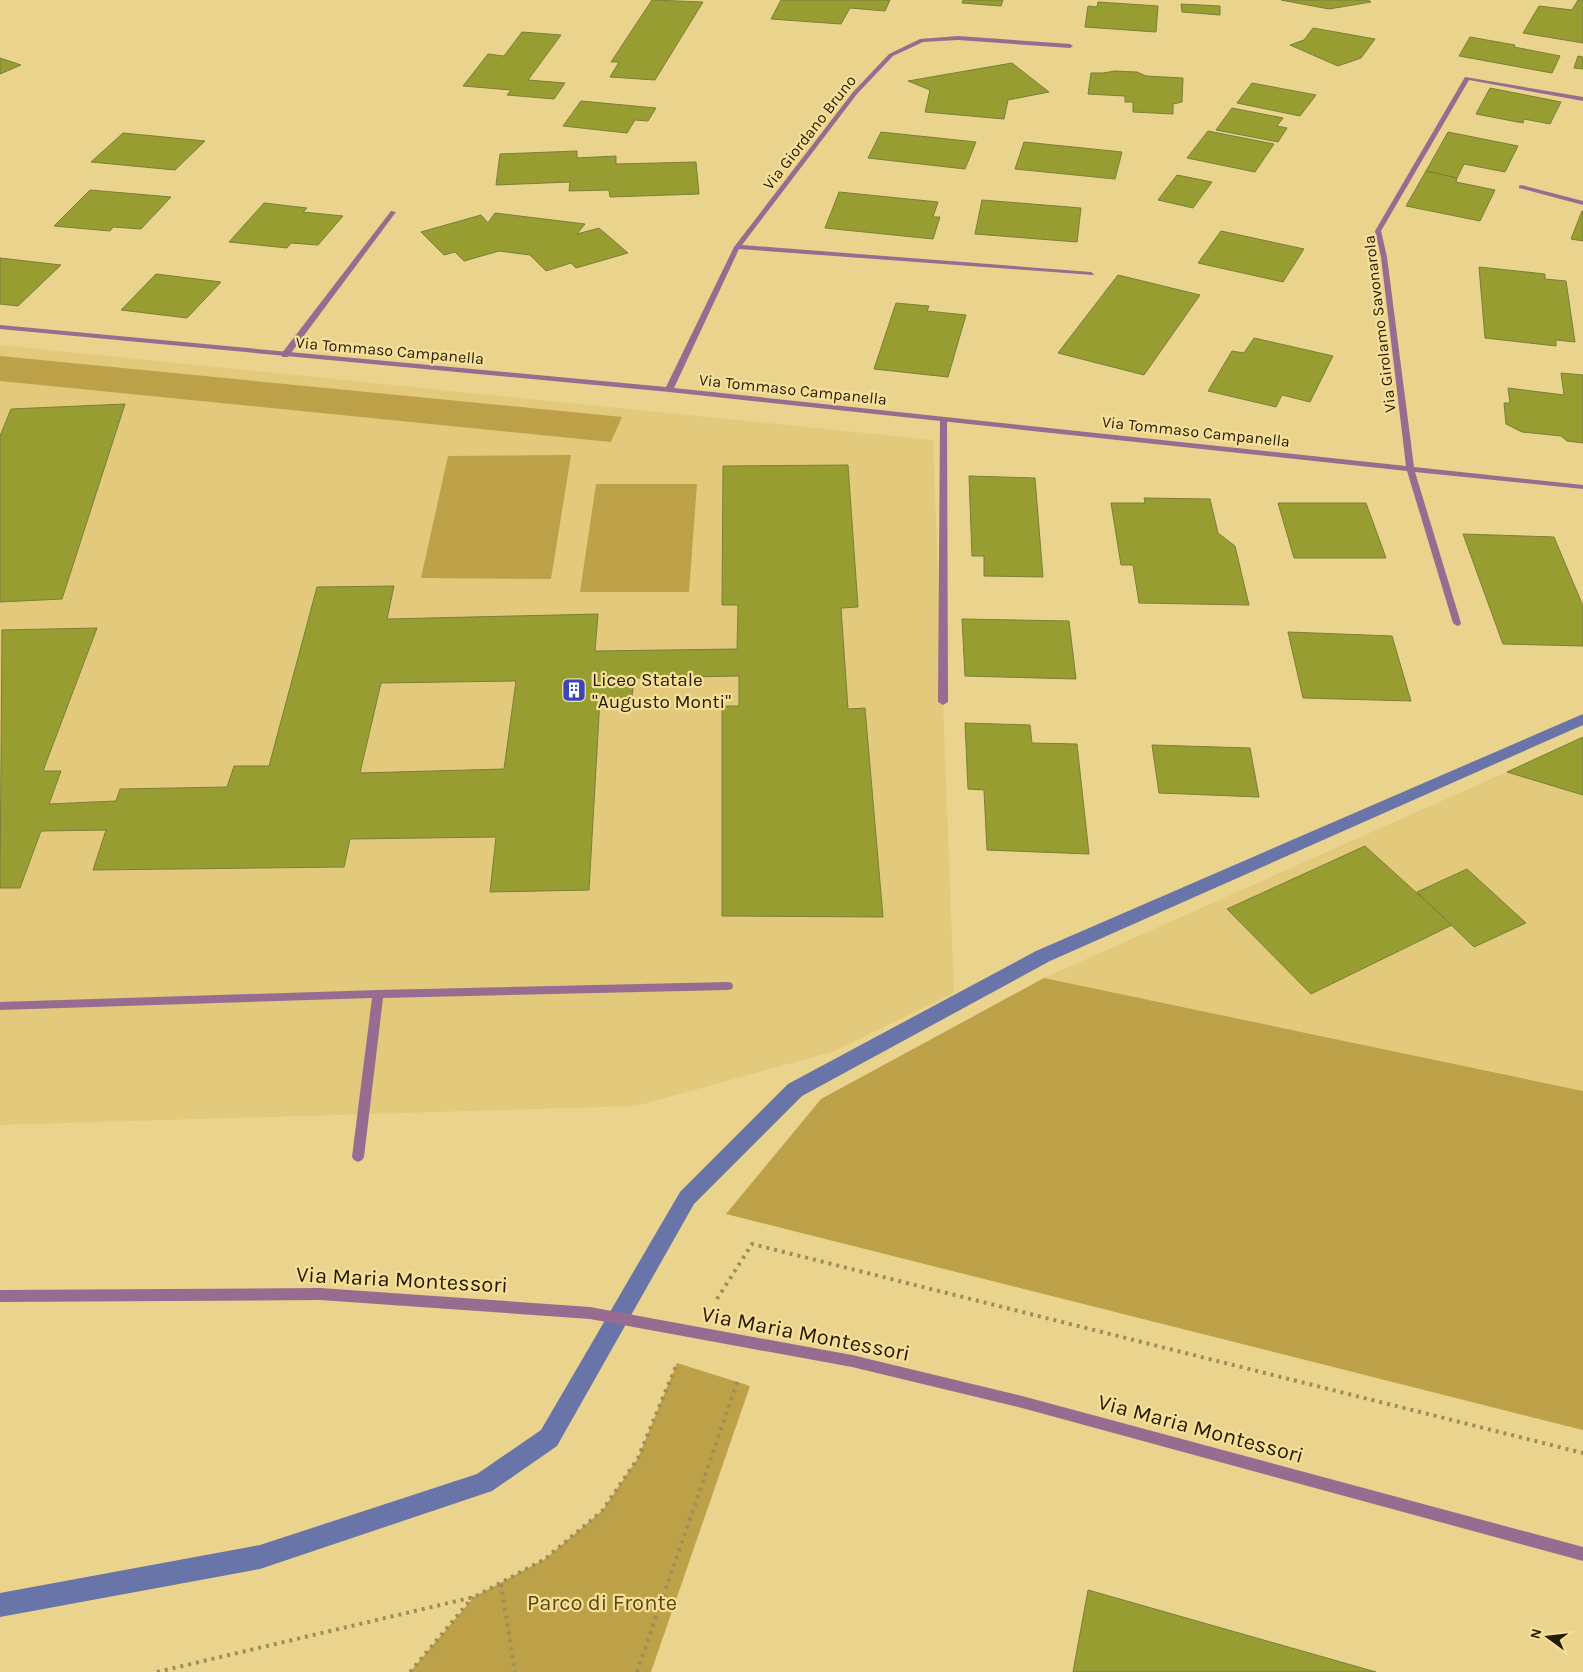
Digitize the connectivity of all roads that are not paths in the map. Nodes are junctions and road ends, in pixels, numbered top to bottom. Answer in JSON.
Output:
{"nodes":[{"id":1,"x":1070,"y":46,"type":"dead end"},
{"id":2,"x":1583,"y":99,"type":"edge"},
{"id":3,"x":1521,"y":187,"type":"dead end"},
{"id":4,"x":1583,"y":203,"type":"edge"},
{"id":5,"x":393,"y":212,"type":"dead end"},
{"id":6,"x":737,"y":247,"type":"junction"},
{"id":7,"x":1091,"y":274,"type":"dead end"},
{"id":8,"x":0,"y":327,"type":"edge"},
{"id":9,"x":285,"y":354,"type":"junction"},
{"id":10,"x":669,"y":390,"type":"junction"},
{"id":11,"x":944,"y":419,"type":"junction"},
{"id":12,"x":1410,"y":467,"type":"junction"},
{"id":13,"x":1583,"y":487,"type":"edge"},
{"id":14,"x":1456,"y":624,"type":"dead end"},
{"id":15,"x":943,"y":702,"type":"dead end"},
{"id":16,"x":728,"y":986,"type":"dead end"},
{"id":17,"x":378,"y":994,"type":"junction"},
{"id":18,"x":0,"y":1006,"type":"edge"},
{"id":19,"x":358,"y":1156,"type":"dead end"},
{"id":20,"x":0,"y":1296,"type":"edge"},
{"id":21,"x":1583,"y":1554,"type":"edge"}],
"edges":[{"from":1,"to":6,"type":"street","name":"Via Giordano Bruno"},
{"from":2,"to":12,"type":"street","name":"Via Girolamo Savonarola"},
{"from":3,"to":4,"type":"street"},
{"from":5,"to":9,"type":"street"},
{"from":6,"to":7,"type":"street"},
{"from":6,"to":10,"type":"street","name":"Via Giordano Bruno"},
{"from":8,"to":9,"type":"street","name":"Via Tommaso Campanella"},
{"from":9,"to":10,"type":"street","name":"Via Tommaso Campanella"},
{"from":10,"to":11,"type":"street","name":"Via Tommaso Campanella"},
{"from":11,"to":12,"type":"street","name":"Via Tommaso Campanella"},
{"from":11,"to":15,"type":"street"},
{"from":12,"to":13,"type":"street","name":"Via Tommaso Campanella"},
{"from":12,"to":14,"type":"street"},
{"from":16,"to":17,"type":"street"},
{"from":17,"to":18,"type":"street"},
{"from":17,"to":19,"type":"street"},
{"from":20,"to":21,"type":"street","name":"Via Maria Montessori"}]}
